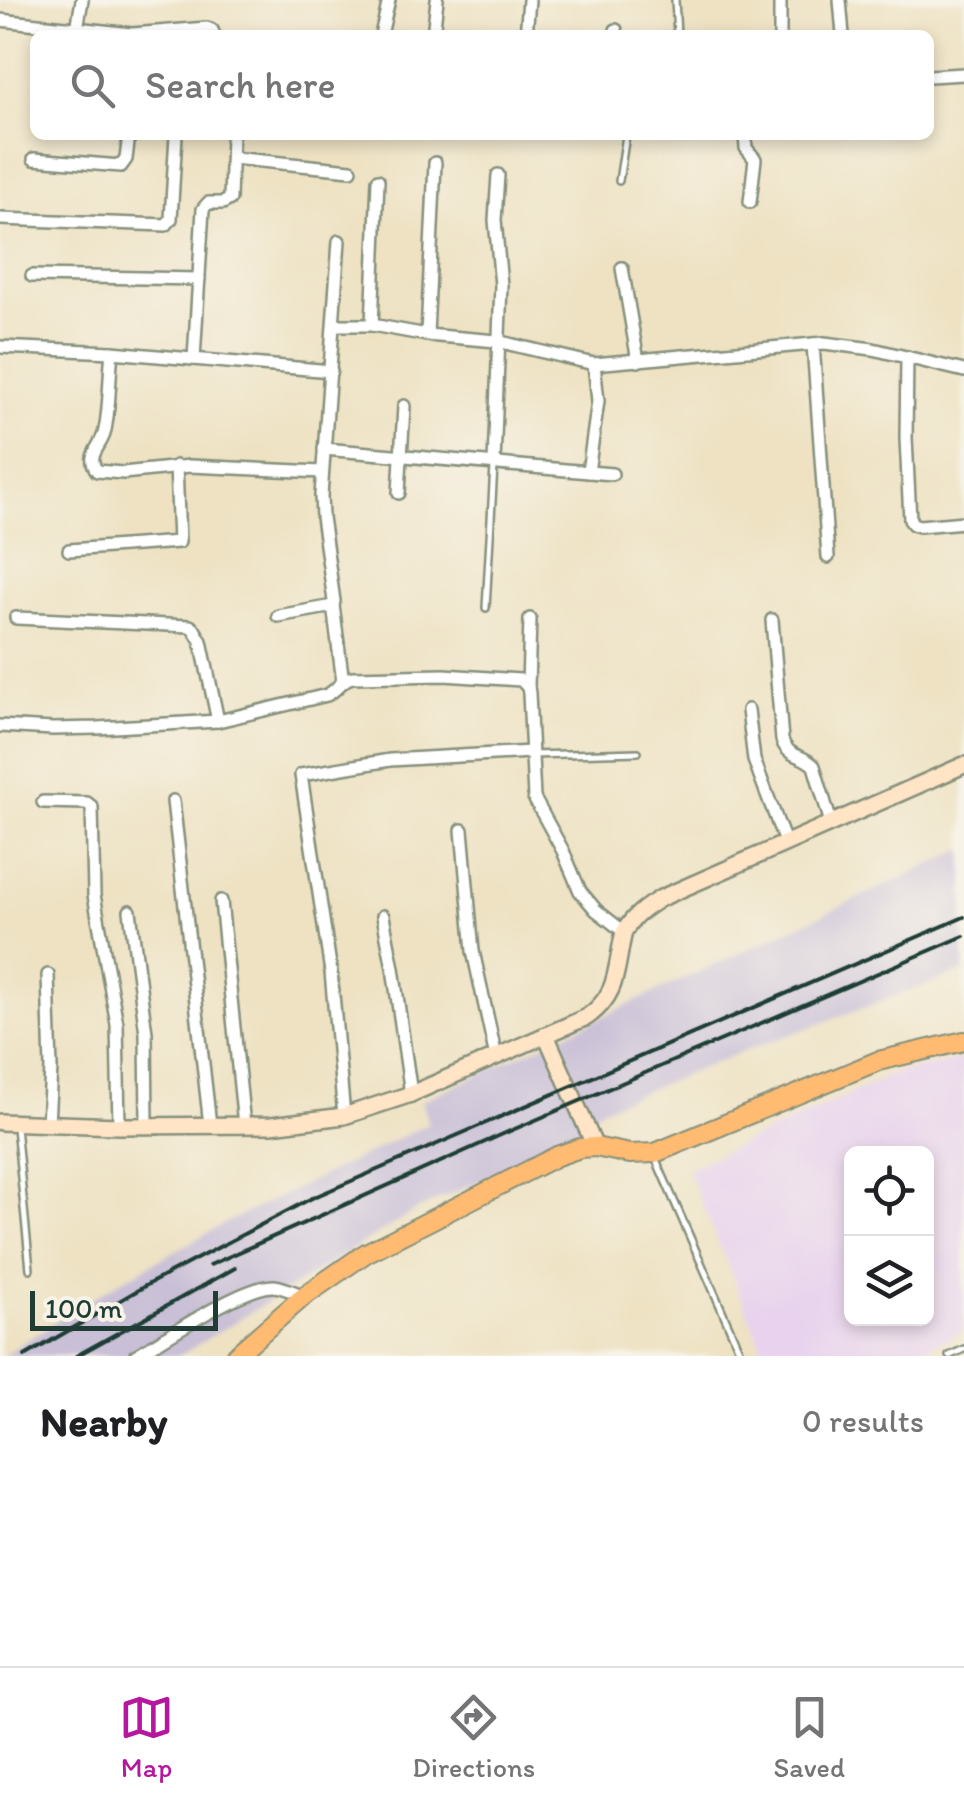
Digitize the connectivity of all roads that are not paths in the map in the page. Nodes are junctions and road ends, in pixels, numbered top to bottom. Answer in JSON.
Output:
{"nodes":[{"id":1,"x":82,"y":0,"type":"edge"},
{"id":2,"x":389,"y":0,"type":"edge"},
{"id":3,"x":437,"y":0,"type":"edge"},
{"id":4,"x":529,"y":0,"type":"edge"},
{"id":5,"x":675,"y":0,"type":"edge"},
{"id":6,"x":780,"y":0,"type":"edge"},
{"id":7,"x":840,"y":0,"type":"edge"},
{"id":8,"x":0,"y":20,"type":"edge"},
{"id":9,"x":77,"y":29,"type":"junction"},
{"id":10,"x":87,"y":30,"type":"edge"},
{"id":11,"x":382,"y":30,"type":"edge"},
{"id":12,"x":434,"y":30,"type":"edge"},
{"id":13,"x":526,"y":30,"type":"edge"},
{"id":14,"x":677,"y":30,"type":"edge"},
{"id":15,"x":780,"y":30,"type":"edge"},
{"id":16,"x":843,"y":30,"type":"edge"},
{"id":17,"x":964,"y":74,"type":"edge"},
{"id":18,"x":934,"y":76,"type":"edge"},
{"id":19,"x":128,"y":140,"type":"edge"},
{"id":20,"x":176,"y":140,"type":"edge"},
{"id":21,"x":232,"y":140,"type":"edge"},
{"id":22,"x":625,"y":140,"type":"edge"},
{"id":23,"x":745,"y":140,"type":"edge"},
{"id":24,"x":232,"y":158,"type":"junction"},
{"id":25,"x":34,"y":159,"type":"dead end"},
{"id":26,"x":435,"y":163,"type":"dead end"},
{"id":27,"x":351,"y":170,"type":"dead end"},
{"id":28,"x":498,"y":175,"type":"dead end"},
{"id":29,"x":378,"y":180,"type":"dead end"},
{"id":30,"x":619,"y":181,"type":"dead end"},
{"id":31,"x":750,"y":202,"type":"dead end"},
{"id":32,"x":0,"y":219,"type":"edge"},
{"id":33,"x":339,"y":242,"type":"dead end"},
{"id":34,"x":622,"y":268,"type":"dead end"},
{"id":35,"x":32,"y":276,"type":"dead end"},
{"id":36,"x":199,"y":279,"type":"junction"},
{"id":37,"x":372,"y":325,"type":"junction"},
{"id":38,"x":335,"y":326,"type":"junction"},
{"id":39,"x":427,"y":335,"type":"junction"},
{"id":40,"x":498,"y":342,"type":"junction"},
{"id":41,"x":813,"y":344,"type":"junction"},
{"id":42,"x":0,"y":347,"type":"edge"},
{"id":43,"x":112,"y":352,"type":"junction"},
{"id":44,"x":907,"y":357,"type":"junction"},
{"id":45,"x":194,"y":359,"type":"junction"},
{"id":46,"x":638,"y":360,"type":"junction"},
{"id":47,"x":594,"y":364,"type":"junction"},
{"id":48,"x":964,"y":370,"type":"edge"},
{"id":49,"x":331,"y":371,"type":"junction"},
{"id":50,"x":404,"y":406,"type":"dead end"},
{"id":51,"x":324,"y":449,"type":"junction"},
{"id":52,"x":400,"y":456,"type":"junction"},
{"id":53,"x":494,"y":463,"type":"junction"},
{"id":54,"x":176,"y":466,"type":"junction"},
{"id":55,"x":322,"y":472,"type":"junction"},
{"id":56,"x":588,"y":472,"type":"junction"},
{"id":57,"x":612,"y":474,"type":"dead end"},
{"id":58,"x":398,"y":494,"type":"dead end"},
{"id":59,"x":964,"y":522,"type":"edge"},
{"id":60,"x":69,"y":550,"type":"dead end"},
{"id":61,"x":828,"y":557,"type":"dead end"},
{"id":62,"x":333,"y":605,"type":"junction"},
{"id":63,"x":486,"y":608,"type":"dead end"},
{"id":64,"x":278,"y":616,"type":"dead end"},
{"id":65,"x":16,"y":618,"type":"dead end"},
{"id":66,"x":530,"y":620,"type":"dead end"},
{"id":67,"x":772,"y":620,"type":"dead end"},
{"id":68,"x":343,"y":682,"type":"junction"},
{"id":69,"x":528,"y":687,"type":"junction"},
{"id":70,"x":748,"y":710,"type":"dead end"},
{"id":71,"x":218,"y":720,"type":"junction"},
{"id":72,"x":0,"y":726,"type":"edge"},
{"id":73,"x":638,"y":752,"type":"dead end"},
{"id":74,"x":531,"y":753,"type":"junction"},
{"id":75,"x":964,"y":766,"type":"edge"},
{"id":76,"x":173,"y":801,"type":"dead end"},
{"id":77,"x":43,"y":802,"type":"dead end"},
{"id":78,"x":831,"y":822,"type":"junction"},
{"id":79,"x":462,"y":830,"type":"dead end"},
{"id":80,"x":785,"y":842,"type":"junction"},
{"id":81,"x":220,"y":902,"type":"dead end"},
{"id":82,"x":130,"y":911,"type":"dead end"},
{"id":83,"x":383,"y":916,"type":"dead end"},
{"id":84,"x":624,"y":932,"type":"junction"},
{"id":85,"x":48,"y":974,"type":"dead end"},
{"id":86,"x":546,"y":1035,"type":"junction"},
{"id":87,"x":964,"y":1041,"type":"edge"},
{"id":88,"x":496,"y":1057,"type":"junction"},
{"id":89,"x":410,"y":1094,"type":"junction"},
{"id":90,"x":344,"y":1116,"type":"junction"},
{"id":91,"x":8,"y":1123,"type":"edge"},
{"id":92,"x":48,"y":1124,"type":"junction"},
{"id":93,"x":147,"y":1124,"type":"junction"},
{"id":94,"x":210,"y":1125,"type":"junction"},
{"id":95,"x":244,"y":1125,"type":"junction"},
{"id":96,"x":119,"y":1126,"type":"junction"},
{"id":97,"x":595,"y":1147,"type":"junction"},
{"id":98,"x":652,"y":1153,"type":"junction"},
{"id":99,"x":30,"y":1268,"type":"dead end"},
{"id":100,"x":304,"y":1296,"type":"junction"},
{"id":101,"x":964,"y":1349,"type":"edge"},
{"id":102,"x":135,"y":1356,"type":"edge"},
{"id":103,"x":235,"y":1356,"type":"edge"},
{"id":104,"x":742,"y":1356,"type":"edge"},
{"id":105,"x":948,"y":1356,"type":"edge"}],
"edges":[{"from":1,"to":9,"type":"street"},
{"from":2,"to":11,"type":"street"},
{"from":3,"to":12,"type":"street"},
{"from":4,"to":13,"type":"street"},
{"from":5,"to":14,"type":"lane"},
{"from":6,"to":15,"type":"street"},
{"from":7,"to":16,"type":"street"},
{"from":8,"to":9,"type":"street"},
{"from":9,"to":10,"type":"street"},
{"from":17,"to":18,"type":"street"},
{"from":19,"to":25,"type":"street"},
{"from":20,"to":32,"type":"street"},
{"from":21,"to":24,"type":"street"},
{"from":22,"to":30,"type":"lane"},
{"from":23,"to":31,"type":"street"},
{"from":24,"to":27,"type":"street"},
{"from":24,"to":36,"type":"street"},
{"from":26,"to":39,"type":"street"},
{"from":28,"to":40,"type":"street"},
{"from":29,"to":37,"type":"street"},
{"from":33,"to":38,"type":"street"},
{"from":34,"to":46,"type":"street"},
{"from":35,"to":36,"type":"street"},
{"from":36,"to":45,"type":"street"},
{"from":37,"to":38,"type":"street"},
{"from":37,"to":39,"type":"street"},
{"from":38,"to":49,"type":"street"},
{"from":39,"to":40,"type":"street"},
{"from":40,"to":47,"type":"street"},
{"from":40,"to":53,"type":"street"},
{"from":41,"to":44,"type":"street"},
{"from":41,"to":46,"type":"street"},
{"from":41,"to":61,"type":"street"},
{"from":42,"to":43,"type":"street"},
{"from":43,"to":45,"type":"street"},
{"from":43,"to":54,"type":"street"},
{"from":44,"to":48,"type":"street"},
{"from":44,"to":59,"type":"street"},
{"from":45,"to":49,"type":"street"},
{"from":46,"to":47,"type":"street"},
{"from":47,"to":56,"type":"street"},
{"from":49,"to":51,"type":"street"},
{"from":50,"to":52,"type":"street"},
{"from":51,"to":52,"type":"street"},
{"from":51,"to":55,"type":"street"},
{"from":52,"to":53,"type":"street"},
{"from":52,"to":58,"type":"street"},
{"from":53,"to":56,"type":"street"},
{"from":53,"to":63,"type":"lane"},
{"from":54,"to":55,"type":"street"},
{"from":54,"to":60,"type":"street"},
{"from":55,"to":62,"type":"street"},
{"from":56,"to":57,"type":"street"},
{"from":62,"to":64,"type":"street"},
{"from":62,"to":68,"type":"street"},
{"from":65,"to":71,"type":"street"},
{"from":66,"to":69,"type":"street"},
{"from":67,"to":78,"type":"street"},
{"from":68,"to":69,"type":"street"},
{"from":68,"to":71,"type":"street"},
{"from":69,"to":74,"type":"street"},
{"from":70,"to":80,"type":"street"},
{"from":71,"to":72,"type":"street"},
{"from":73,"to":74,"type":"lane"},
{"from":74,"to":84,"type":"street"},
{"from":74,"to":90,"type":"street"},
{"from":75,"to":78,"type":"street"},
{"from":76,"to":94,"type":"street"},
{"from":77,"to":96,"type":"street"},
{"from":78,"to":80,"type":"street"},
{"from":79,"to":88,"type":"street"},
{"from":80,"to":84,"type":"street"},
{"from":81,"to":95,"type":"street"},
{"from":82,"to":93,"type":"street"},
{"from":83,"to":89,"type":"street"},
{"from":84,"to":86,"type":"street"},
{"from":85,"to":92,"type":"street"},
{"from":86,"to":88,"type":"street"},
{"from":86,"to":97,"type":"street"},
{"from":87,"to":98,"type":"main road"},
{"from":88,"to":89,"type":"street"},
{"from":89,"to":90,"type":"street"},
{"from":90,"to":95,"type":"street"},
{"from":91,"to":92,"type":"street"},
{"from":91,"to":99,"type":"lane"},
{"from":92,"to":96,"type":"street"},
{"from":93,"to":94,"type":"street"},
{"from":93,"to":96,"type":"street"},
{"from":94,"to":95,"type":"street"},
{"from":97,"to":98,"type":"main road"},
{"from":97,"to":100,"type":"main road"},
{"from":98,"to":104,"type":"lane"},
{"from":100,"to":102,"type":"street"},
{"from":100,"to":103,"type":"main road"},
{"from":101,"to":105,"type":"lane"}]}
